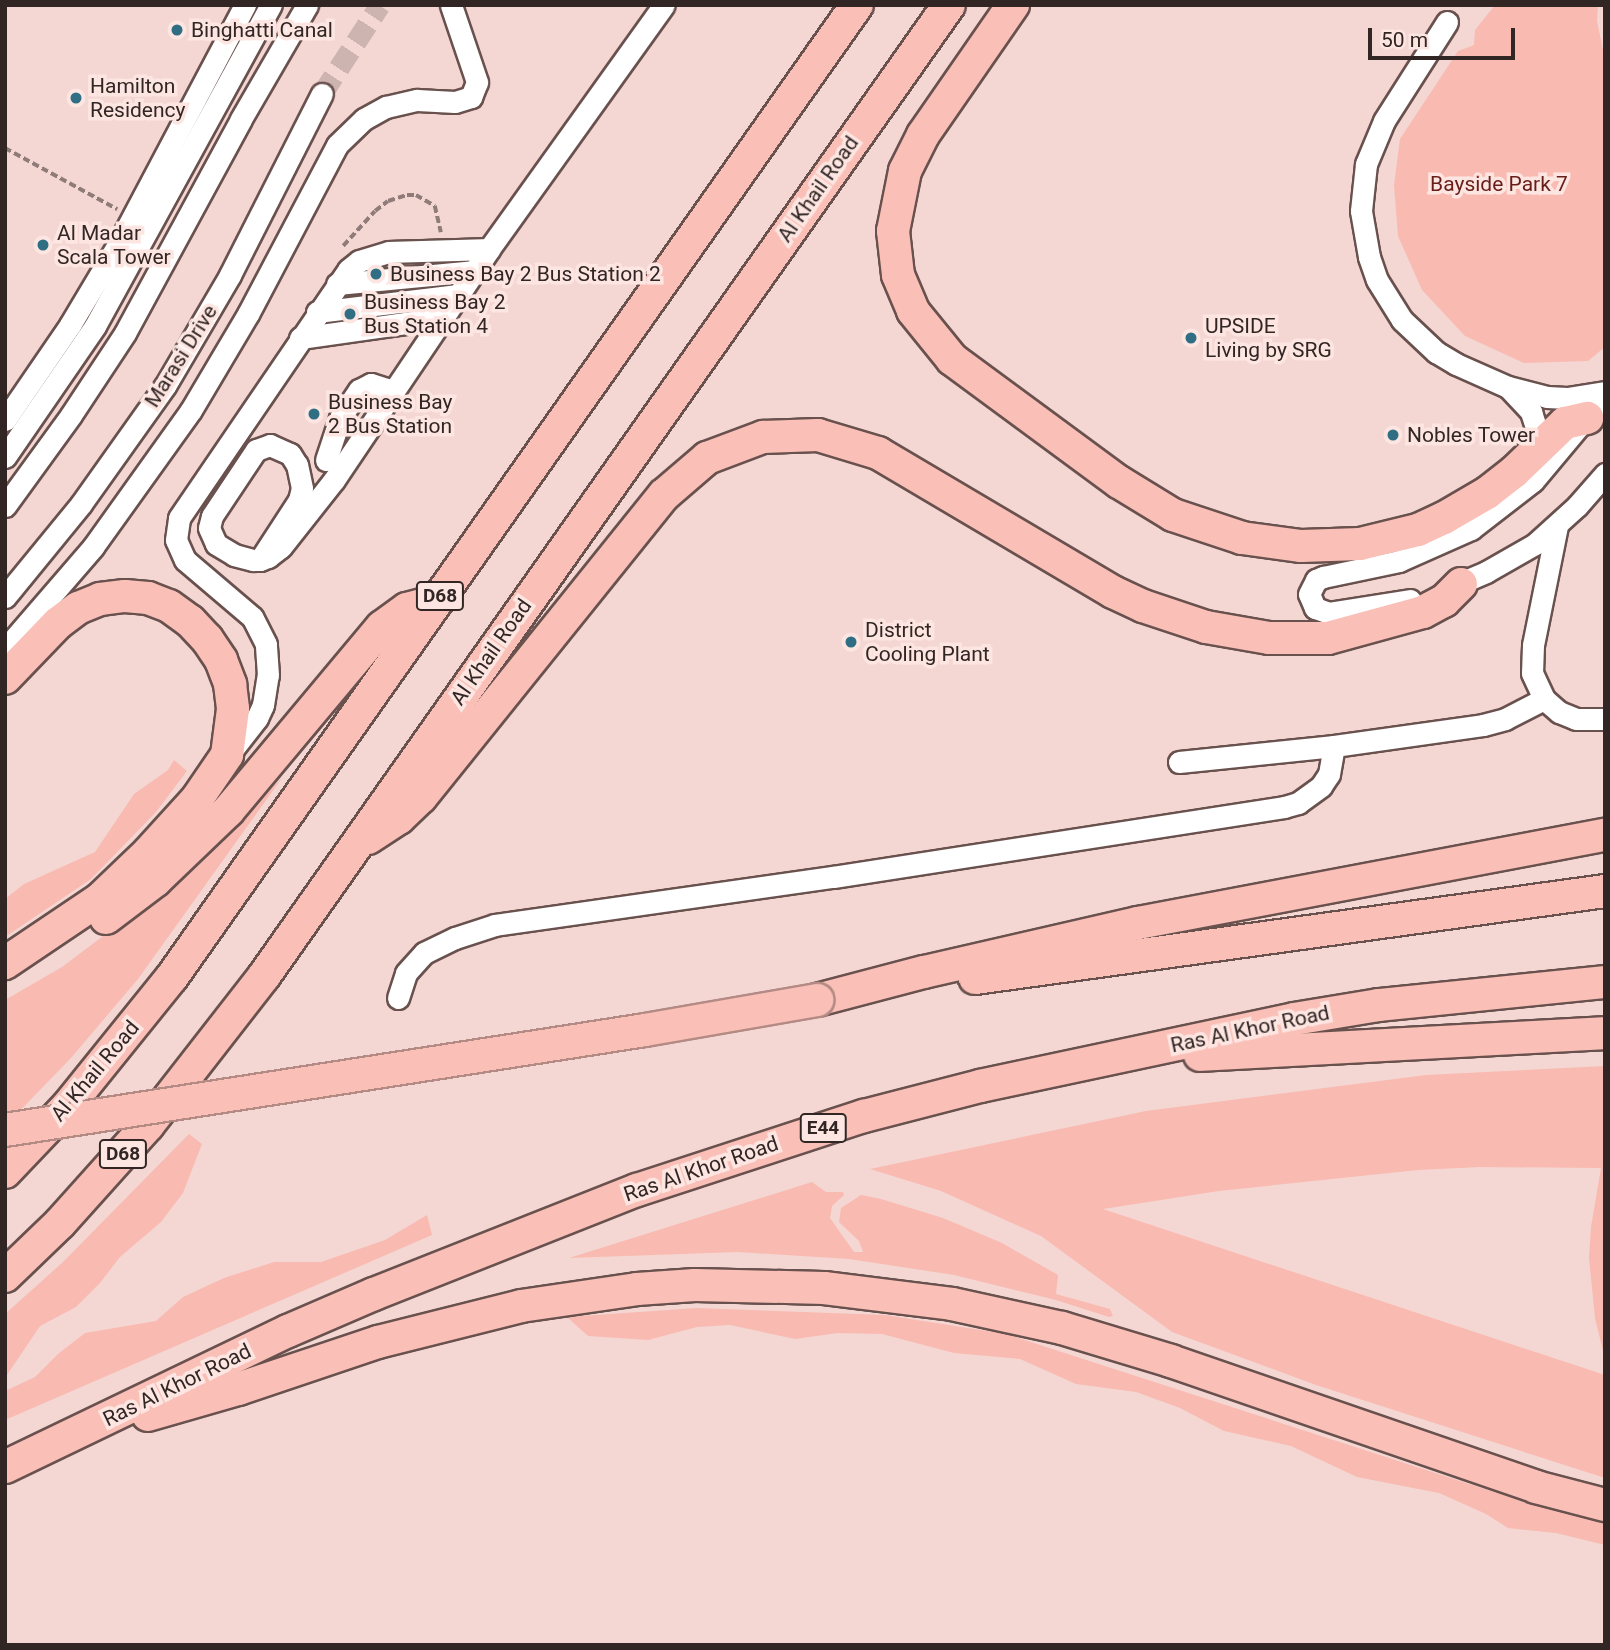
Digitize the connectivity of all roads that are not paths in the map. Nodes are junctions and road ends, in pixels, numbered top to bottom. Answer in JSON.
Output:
{"nodes":[{"id":1,"x":245,"y":5,"type":"edge"},
{"id":2,"x":271,"y":5,"type":"edge"},
{"id":3,"x":307,"y":5,"type":"edge"},
{"id":4,"x":451,"y":5,"type":"edge"},
{"id":5,"x":664,"y":5,"type":"edge"},
{"id":6,"x":857,"y":5,"type":"edge"},
{"id":7,"x":949,"y":5,"type":"edge"},
{"id":8,"x":1013,"y":5,"type":"edge"},
{"id":9,"x":1447,"y":22,"type":"dead end"},
{"id":10,"x":213,"y":61,"type":"junction"},
{"id":11,"x":232,"y":72,"type":"junction"},
{"id":12,"x":322,"y":94,"type":"tunnel mouth"},
{"id":13,"x":195,"y":96,"type":"junction"},
{"id":14,"x":199,"y":132,"type":"junction"},
{"id":15,"x":489,"y":248,"type":"junction"},
{"id":16,"x":475,"y":271,"type":"junction"},
{"id":17,"x":337,"y":284,"type":"junction"},
{"id":18,"x":458,"y":295,"type":"junction"},
{"id":19,"x":317,"y":312,"type":"junction"},
{"id":20,"x":441,"y":318,"type":"junction"},
{"id":21,"x":300,"y":338,"type":"junction"},
{"id":22,"x":54,"y":347,"type":"junction"},
{"id":23,"x":72,"y":360,"type":"junction"},
{"id":24,"x":1507,"y":387,"type":"junction"},
{"id":25,"x":393,"y":390,"type":"junction"},
{"id":26,"x":1599,"y":402,"type":"edge"},
{"id":27,"x":5,"y":420,"type":"edge"},
{"id":28,"x":1542,"y":445,"type":"junction"},
{"id":29,"x":357,"y":446,"type":"junction"},
{"id":30,"x":290,"y":454,"type":"junction"},
{"id":31,"x":5,"y":457,"type":"edge"},
{"id":32,"x":326,"y":460,"type":"junction"},
{"id":33,"x":1605,"y":474,"type":"edge"},
{"id":34,"x":5,"y":506,"type":"edge"},
{"id":35,"x":1557,"y":526,"type":"junction"},
{"id":36,"x":260,"y":559,"type":"junction"},
{"id":37,"x":1461,"y":584,"type":"junction"},
{"id":38,"x":5,"y":597,"type":"edge"},
{"id":39,"x":437,"y":601,"type":"junction"},
{"id":40,"x":5,"y":649,"type":"edge"},
{"id":41,"x":5,"y":678,"type":"edge"},
{"id":42,"x":1544,"y":699,"type":"junction"},
{"id":43,"x":1605,"y":719,"type":"edge"},
{"id":44,"x":1334,"y":747,"type":"junction"},
{"id":45,"x":227,"y":755,"type":"junction"},
{"id":46,"x":1179,"y":762,"type":"dead end"},
{"id":47,"x":1605,"y":835,"type":"edge"},
{"id":48,"x":357,"y":842,"type":"junction"},
{"id":49,"x":1605,"y":891,"type":"edge"},
{"id":50,"x":5,"y":963,"type":"edge"},
{"id":51,"x":5,"y":981,"type":"edge"},
{"id":52,"x":1605,"y":982,"type":"edge"},
{"id":53,"x":398,"y":998,"type":"dead end"},
{"id":54,"x":817,"y":1000,"type":"junction"},
{"id":55,"x":1605,"y":1032,"type":"edge"},
{"id":56,"x":1097,"y":1061,"type":"junction"},
{"id":57,"x":5,"y":1130,"type":"edge"},
{"id":58,"x":5,"y":1172,"type":"edge"},
{"id":59,"x":5,"y":1276,"type":"edge"},
{"id":60,"x":86,"y":1430,"type":"junction"},
{"id":61,"x":5,"y":1467,"type":"edge"},
{"id":62,"x":1605,"y":1505,"type":"edge"}],
"edges":[{"from":1,"to":10,"type":"street"},
{"from":2,"to":11,"type":"street"},
{"from":3,"to":34,"type":"street"},
{"from":4,"to":40,"type":"street"},
{"from":5,"to":15,"type":"street"},
{"from":6,"to":39,"type":"highway","name":"Al Khail Road","number":"D68"},
{"from":7,"to":48,"type":"highway","name":"Al Khail Road","number":"D68"},
{"from":8,"to":28,"type":"highway"},
{"from":9,"to":24,"type":"street"},
{"from":10,"to":11,"type":"street"},
{"from":10,"to":13,"type":"street"},
{"from":11,"to":14,"type":"street"},
{"from":12,"to":38,"type":"street","name":"Marasi Drive"},
{"from":13,"to":14,"type":"street"},
{"from":13,"to":22,"type":"street"},
{"from":14,"to":23,"type":"street"},
{"from":15,"to":16,"type":"street"},
{"from":15,"to":17,"type":"street"},
{"from":16,"to":17,"type":"street"},
{"from":16,"to":18,"type":"street"},
{"from":17,"to":19,"type":"street"},
{"from":18,"to":19,"type":"street"},
{"from":18,"to":20,"type":"street"},
{"from":19,"to":21,"type":"street"},
{"from":20,"to":21,"type":"street"},
{"from":20,"to":25,"type":"street"},
{"from":21,"to":45,"type":"street"},
{"from":22,"to":23,"type":"street"},
{"from":22,"to":27,"type":"street"},
{"from":23,"to":31,"type":"street"},
{"from":24,"to":26,"type":"street"},
{"from":24,"to":28,"type":"street"},
{"from":25,"to":29,"type":"street"},
{"from":25,"to":32,"type":"street"},
{"from":26,"to":28,"type":"highway"},
{"from":26,"to":37,"type":"street"},
{"from":29,"to":32,"type":"street"},
{"from":29,"to":36,"type":"street"},
{"from":30,"to":32,"type":"street"},
{"from":30,"to":36,"type":"street"},
{"from":30,"to":36,"type":"street"},
{"from":33,"to":35,"type":"street"},
{"from":35,"to":37,"type":"street"},
{"from":35,"to":42,"type":"street"},
{"from":37,"to":48,"type":"highway"},
{"from":39,"to":51,"type":"highway"},
{"from":39,"to":58,"type":"highway","name":"Al Khail Road","number":"D68"},
{"from":41,"to":45,"type":"highway"},
{"from":42,"to":43,"type":"street"},
{"from":42,"to":44,"type":"street"},
{"from":44,"to":46,"type":"street"},
{"from":44,"to":53,"type":"street"},
{"from":45,"to":50,"type":"highway"},
{"from":47,"to":54,"type":"highway"},
{"from":48,"to":59,"type":"highway","name":"Al Khail Road","number":"D68"},
{"from":49,"to":54,"type":"highway"},
{"from":52,"to":56,"type":"highway","name":"Ras Al Khor Road","number":"E44"},
{"from":54,"to":57,"type":"highway","bridge":true},
{"from":55,"to":56,"type":"highway"},
{"from":56,"to":60,"type":"highway","name":"Ras Al Khor Road","number":"E44"},
{"from":60,"to":61,"type":"highway","name":"Ras Al Khor Road","number":"E44"},
{"from":60,"to":62,"type":"highway"}]}
